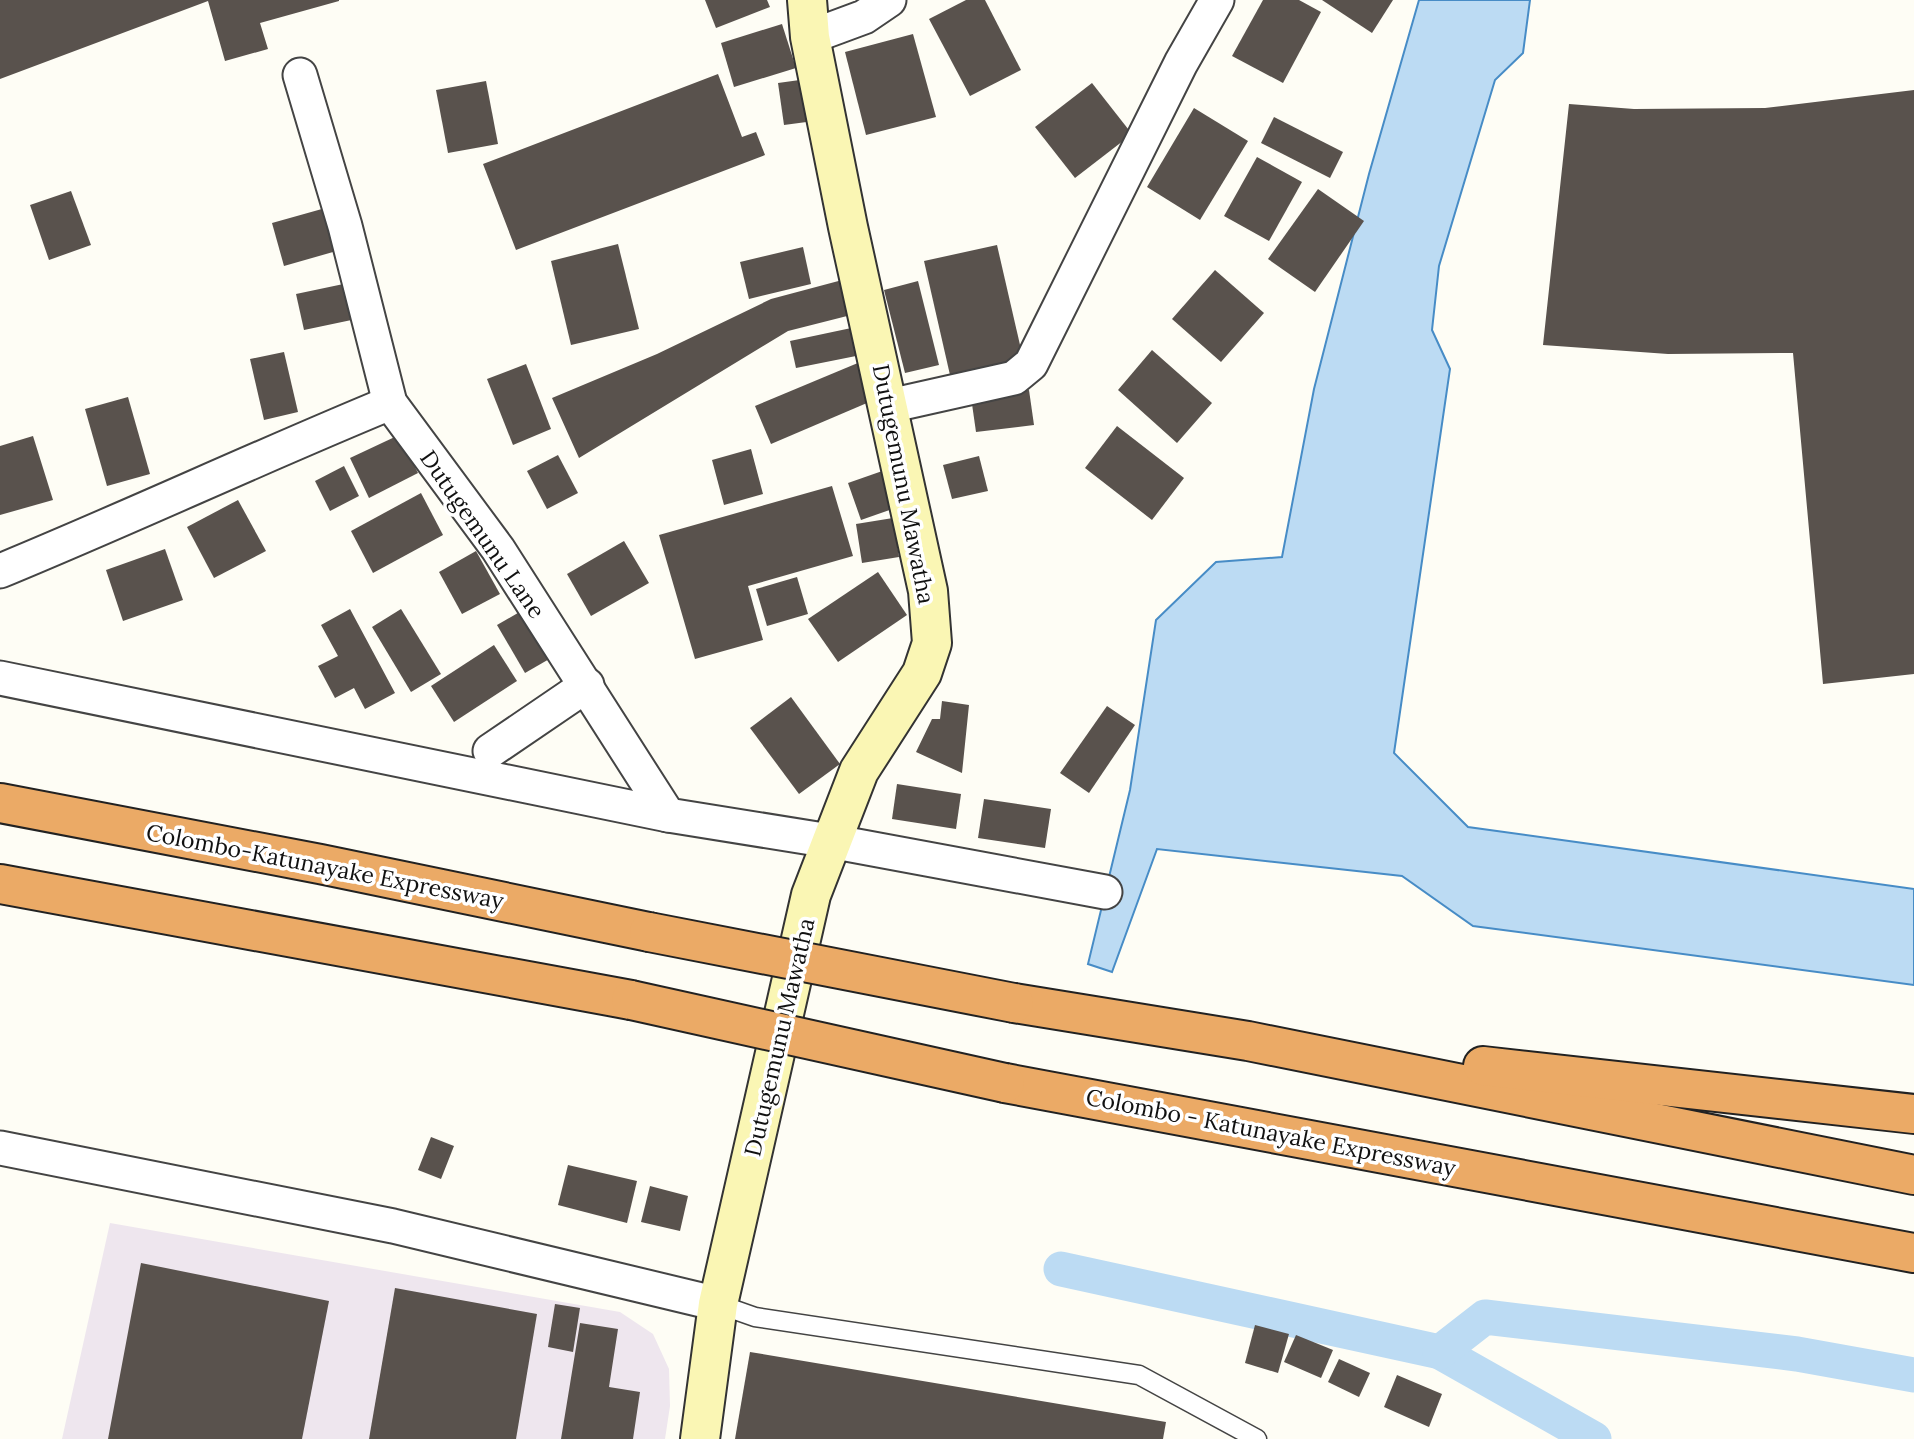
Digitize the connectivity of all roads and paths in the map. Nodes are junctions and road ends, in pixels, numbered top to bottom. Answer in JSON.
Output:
{"nodes":[{"id":1,"x":889,"y":0,"type":"edge"},
{"id":2,"x":1217,"y":0,"type":"edge"},
{"id":3,"x":808,"y":18,"type":"edge"},
{"id":4,"x":300,"y":75,"type":"dead end"},
{"id":5,"x":390,"y":403,"type":"junction"},
{"id":6,"x":889,"y":406,"type":"junction"},
{"id":7,"x":0,"y":571,"type":"edge"},
{"id":8,"x":0,"y":678,"type":"edge"},
{"id":9,"x":587,"y":685,"type":"junction"},
{"id":10,"x":490,"y":751,"type":"dead end"},
{"id":11,"x":0,"y":803,"type":"edge"},
{"id":12,"x":668,"y":815,"type":"junction"},
{"id":13,"x":830,"y":841,"type":"junction"},
{"id":14,"x":0,"y":884,"type":"edge"},
{"id":15,"x":1105,"y":892,"type":"dead end"},
{"id":16,"x":1248,"y":1041,"type":"junction"},
{"id":17,"x":1914,"y":1114,"type":"edge"},
{"id":18,"x":0,"y":1148,"type":"edge"},
{"id":19,"x":1914,"y":1175,"type":"edge"},
{"id":20,"x":1914,"y":1253,"type":"edge"},
{"id":21,"x":718,"y":1304,"type":"junction"},
{"id":22,"x":700,"y":1439,"type":"edge"},
{"id":23,"x":1257,"y":1439,"type":"edge"}],
"edges":[{"from":1,"to":3,"type":"street"},
{"from":2,"to":6,"type":"street"},
{"from":3,"to":6,"type":"street","name":"Dutugemunu Mawatha"},
{"from":4,"to":5,"type":"street","name":"Dutugemunu Lane"},
{"from":5,"to":7,"type":"street"},
{"from":5,"to":9,"type":"street","name":"Dutugemunu Lane"},
{"from":6,"to":13,"type":"street","name":"Dutugemunu Mawatha"},
{"from":8,"to":12,"type":"street"},
{"from":9,"to":10,"type":"street"},
{"from":9,"to":12,"type":"street","name":"Dutugemunu Lane"},
{"from":11,"to":16,"type":"highway","name":"Colombo-Katunayake Expressway","bridge":true},
{"from":12,"to":13,"type":"street"},
{"from":13,"to":15,"type":"street"},
{"from":13,"to":21,"type":"street","name":"Dutugemunu Mawatha"},
{"from":14,"to":20,"type":"highway","name":"Colombo - Katunayake Expressway","bridge":true},
{"from":16,"to":17,"type":"highway"},
{"from":16,"to":19,"type":"highway"},
{"from":18,"to":21,"type":"street"},
{"from":21,"to":22,"type":"street","name":"Dutugemunu Mawatha"},
{"from":21,"to":23,"type":"lane"}]}
